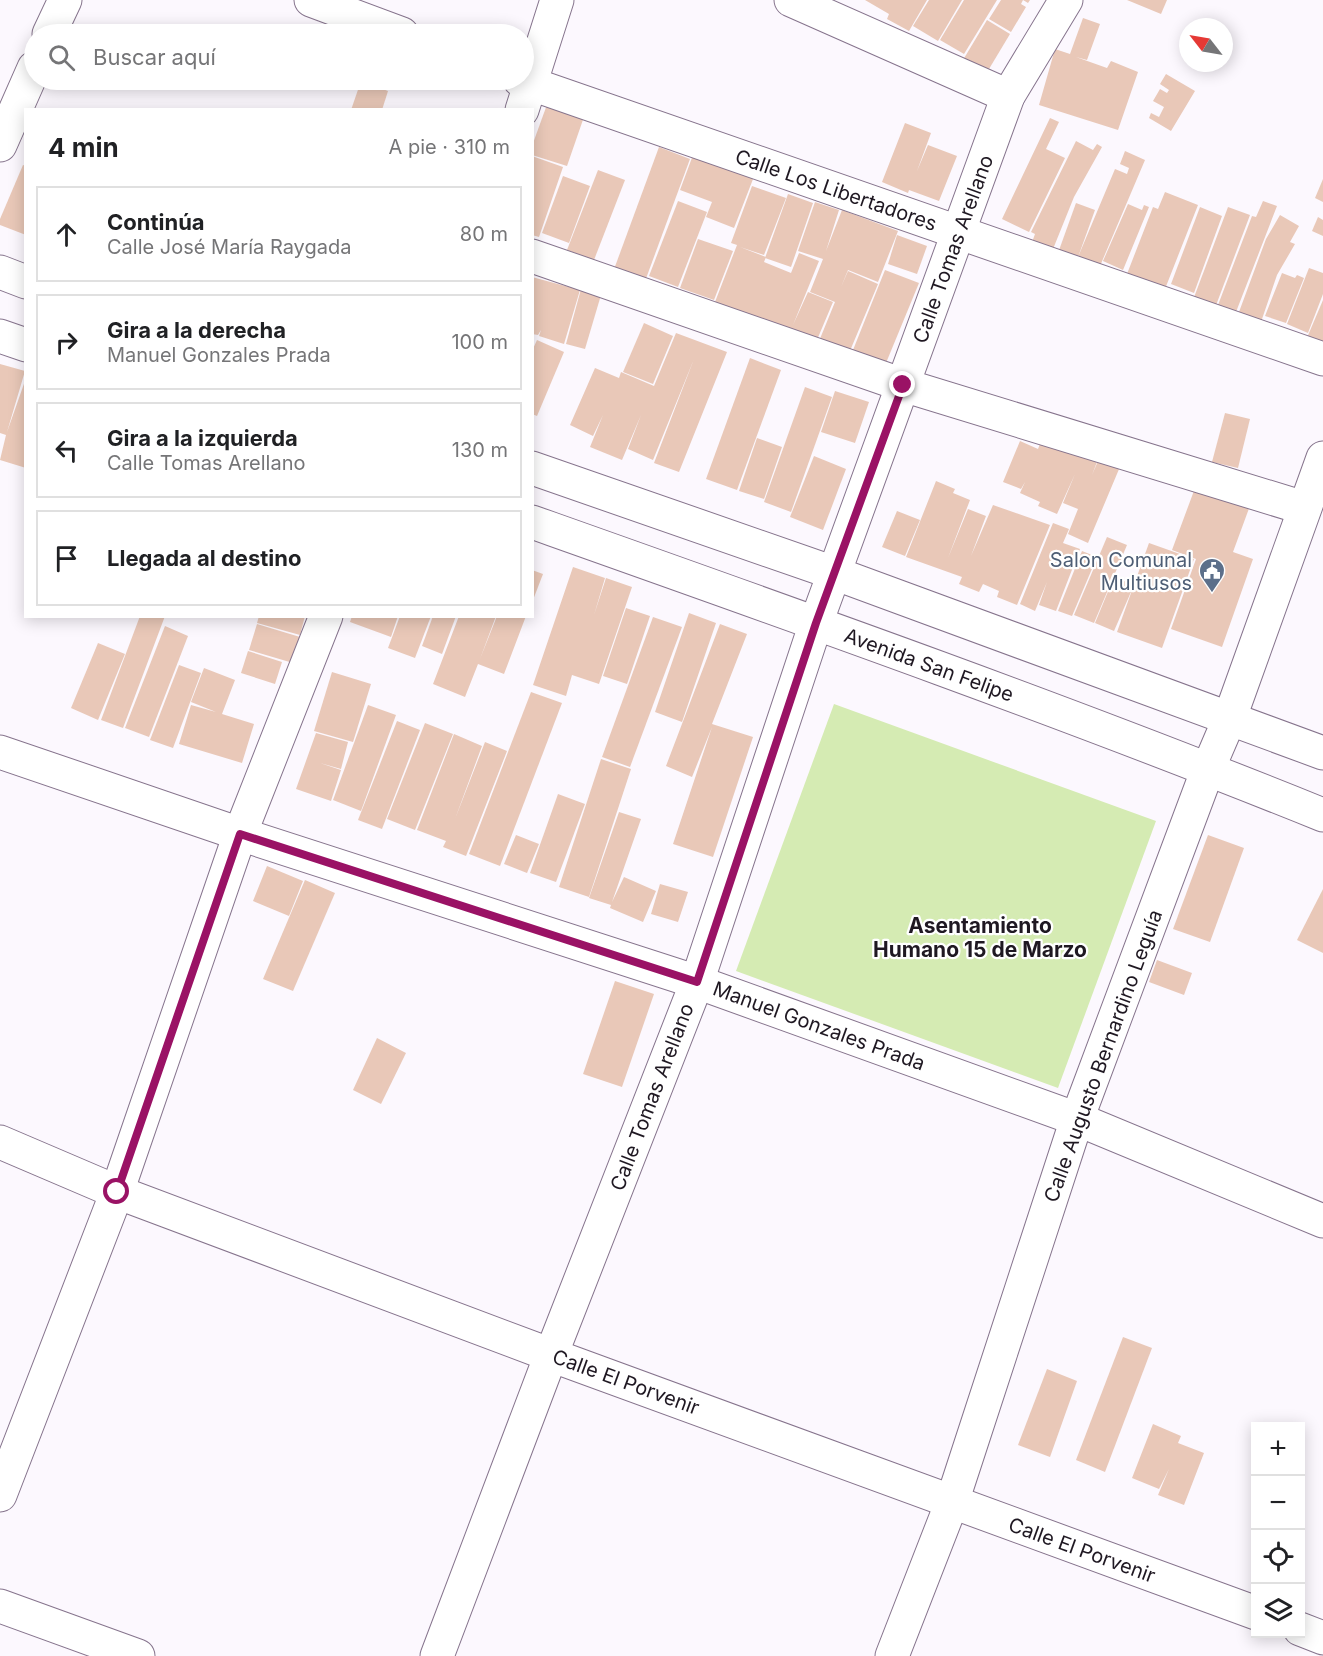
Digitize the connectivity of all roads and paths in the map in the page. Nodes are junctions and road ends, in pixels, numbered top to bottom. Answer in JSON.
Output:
{"nodes":[{"id":1,"x":65,"y":0,"type":"edge"},
{"id":2,"x":311,"y":0,"type":"edge"},
{"id":3,"x":557,"y":0,"type":"edge"},
{"id":4,"x":791,"y":0,"type":"edge"},
{"id":5,"x":1066,"y":0,"type":"edge"},
{"id":6,"x":54,"y":24,"type":"edge"},
{"id":7,"x":375,"y":24,"type":"edge"},
{"id":8,"x":534,"y":63,"type":"edge"},
{"id":9,"x":24,"y":90,"type":"edge"},
{"id":10,"x":524,"y":91,"type":"edge"},
{"id":11,"x":1008,"y":96,"type":"junction"},
{"id":12,"x":0,"y":146,"type":"edge"},
{"id":13,"x":959,"y":233,"type":"junction"},
{"id":14,"x":534,"y":257,"type":"edge"},
{"id":15,"x":0,"y":272,"type":"edge"},
{"id":16,"x":24,"y":281,"type":"edge"},
{"id":17,"x":0,"y":336,"type":"edge"},
{"id":18,"x":24,"y":344,"type":"edge"},
{"id":19,"x":1323,"y":358,"type":"edge"},
{"id":20,"x":903,"y":385,"type":"junction"},
{"id":21,"x":1323,"y":458,"type":"edge"},
{"id":22,"x":534,"y":469,"type":"edge"},
{"id":23,"x":1304,"y":508,"type":"junction"},
{"id":24,"x":534,"y":523,"type":"edge"},
{"id":25,"x":834,"y":573,"type":"junction"},
{"id":26,"x":325,"y":618,"type":"edge"},
{"id":27,"x":816,"y":623,"type":"junction"},
{"id":28,"x":1229,"y":720,"type":"junction"},
{"id":29,"x":0,"y":752,"type":"edge"},
{"id":30,"x":1323,"y":753,"type":"edge"},
{"id":31,"x":1208,"y":769,"type":"junction"},
{"id":32,"x":1323,"y":815,"type":"edge"},
{"id":33,"x":240,"y":834,"type":"junction"},
{"id":34,"x":697,"y":982,"type":"junction"},
{"id":35,"x":1077,"y":1119,"type":"junction"},
{"id":36,"x":0,"y":1142,"type":"edge"},
{"id":37,"x":117,"y":1192,"type":"junction"},
{"id":38,"x":1323,"y":1221,"type":"edge"},
{"id":39,"x":551,"y":1355,"type":"junction"},
{"id":40,"x":0,"y":1495,"type":"edge"},
{"id":41,"x":952,"y":1502,"type":"junction"},
{"id":42,"x":0,"y":1606,"type":"edge"},
{"id":43,"x":1251,"y":1611,"type":"edge"},
{"id":44,"x":1305,"y":1631,"type":"edge"},
{"id":45,"x":1323,"y":1638,"type":"edge"},
{"id":46,"x":138,"y":1656,"type":"edge"},
{"id":47,"x":437,"y":1656,"type":"edge"},
{"id":48,"x":892,"y":1656,"type":"edge"}],
"edges":[{"from":1,"to":6,"type":"street"},
{"from":2,"to":7,"type":"street"},
{"from":3,"to":8,"type":"street"},
{"from":4,"to":11,"type":"street"},
{"from":5,"to":11,"type":"street","name":"Calle Tomas Arellano"},
{"from":9,"to":12,"type":"street"},
{"from":10,"to":13,"type":"street","name":"Calle Los Libertadores"},
{"from":11,"to":13,"type":"street","name":"Calle Tomas Arellano"},
{"from":13,"to":19,"type":"street","name":"Calle Los Libertadores"},
{"from":13,"to":20,"type":"street","name":"Calle Tomas Arellano"},
{"from":14,"to":20,"type":"street"},
{"from":15,"to":16,"type":"street"},
{"from":17,"to":18,"type":"street"},
{"from":20,"to":23,"type":"street"},
{"from":20,"to":25,"type":"street","name":"Calle Tomas Arellano"},
{"from":21,"to":23,"type":"street","name":"Calle Augusto Bernardino Leguía"},
{"from":22,"to":25,"type":"street"},
{"from":23,"to":28,"type":"street","name":"Calle Augusto Bernardino Leguía"},
{"from":24,"to":27,"type":"street","name":"Avenida San Felipe"},
{"from":25,"to":27,"type":"street","name":"Calle Tomas Arellano"},
{"from":25,"to":28,"type":"street"},
{"from":26,"to":33,"type":"street"},
{"from":27,"to":31,"type":"street","name":"Avenida San Felipe"},
{"from":27,"to":34,"type":"street","name":"Calle Tomas Arellano"},
{"from":28,"to":30,"type":"street"},
{"from":28,"to":31,"type":"street","name":"Calle Augusto Bernardino Leguía"},
{"from":29,"to":33,"type":"street","name":"Manuel Gonzales Prada"},
{"from":31,"to":32,"type":"street","name":"Avenida San Felipe"},
{"from":31,"to":35,"type":"street","name":"Calle Augusto Bernardino Leguía"},
{"from":33,"to":34,"type":"street","name":"Manuel Gonzales Prada"},
{"from":33,"to":37,"type":"street"},
{"from":34,"to":35,"type":"street","name":"Manuel Gonzales Prada"},
{"from":34,"to":39,"type":"street","name":"Calle Tomas Arellano"},
{"from":35,"to":38,"type":"street","name":"Manuel Gonzales Prada"},
{"from":35,"to":41,"type":"street","name":"Calle Augusto Bernardino Leguía"},
{"from":36,"to":37,"type":"street","name":"Calle El Porvenir"},
{"from":37,"to":39,"type":"street","name":"Calle El Porvenir"},
{"from":37,"to":40,"type":"street"},
{"from":39,"to":41,"type":"street","name":"Calle El Porvenir"},
{"from":39,"to":47,"type":"street","name":"Calle Tomas Arellano"},
{"from":41,"to":43,"type":"street","name":"Calle El Porvenir"},
{"from":41,"to":48,"type":"street","name":"Calle Augusto Bernardino Leguía"},
{"from":42,"to":46,"type":"street"},
{"from":44,"to":45,"type":"street"}]}
